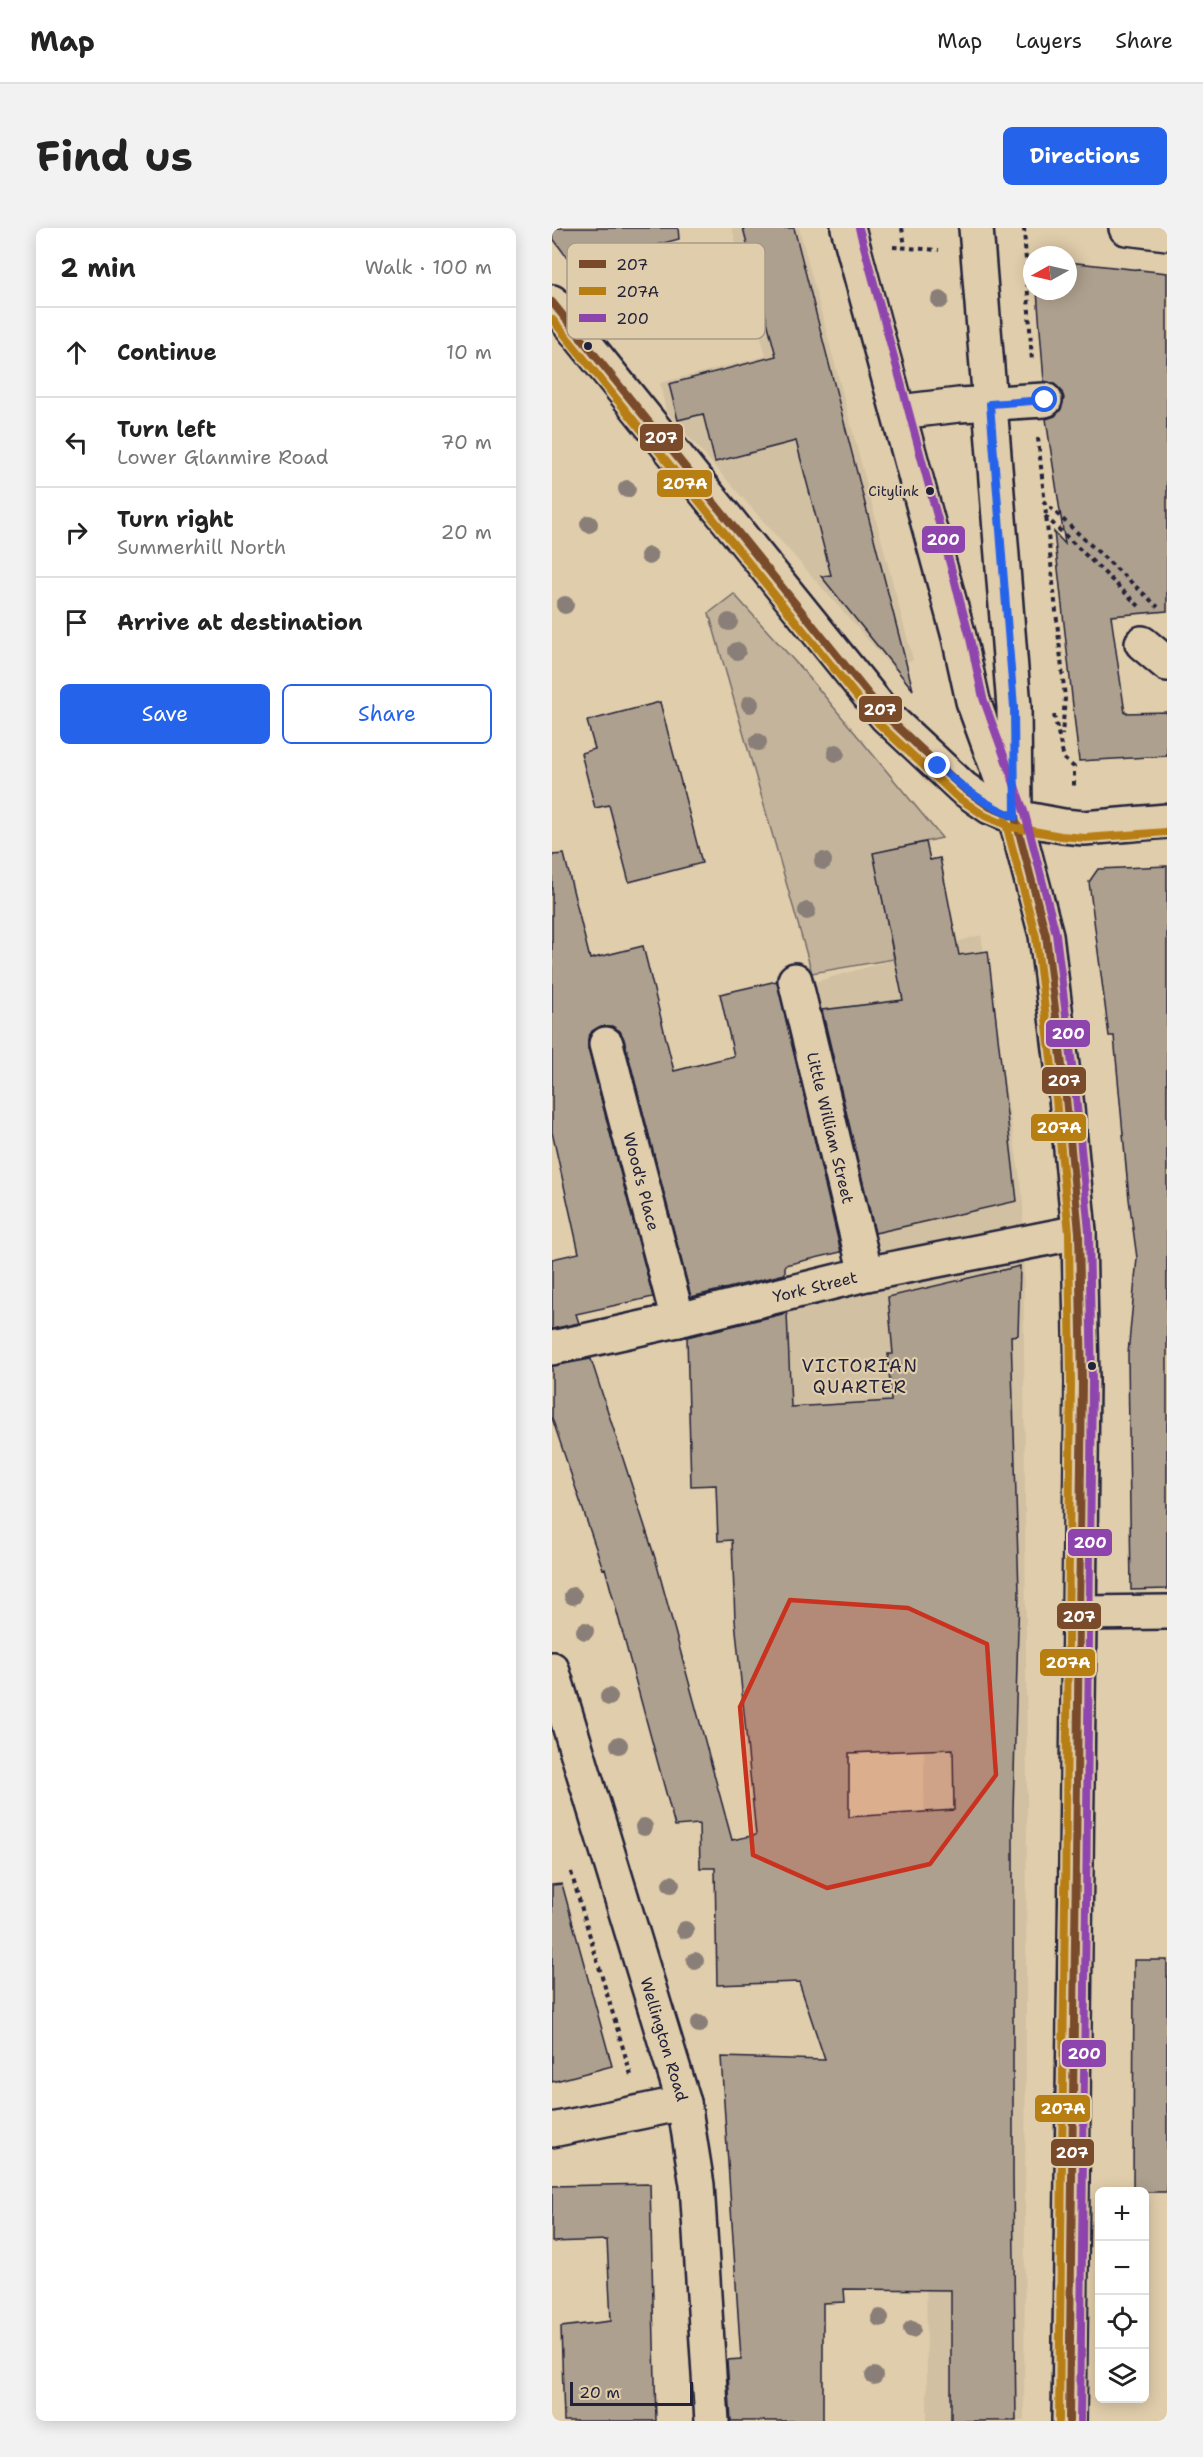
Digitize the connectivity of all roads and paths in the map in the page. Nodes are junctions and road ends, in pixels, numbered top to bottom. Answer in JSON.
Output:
{"nodes":[{"id":1,"x":848,"y":228,"type":"edge"},
{"id":2,"x":902,"y":228,"type":"edge"},
{"id":3,"x":976,"y":228,"type":"edge"},
{"id":4,"x":1024,"y":228,"type":"edge"},
{"id":5,"x":1126,"y":228,"type":"edge"},
{"id":6,"x":1167,"y":233,"type":"edge"},
{"id":7,"x":1025,"y":246,"type":"edge"},
{"id":8,"x":943,"y":251,"type":"dead end"},
{"id":9,"x":552,"y":302,"type":"edge"},
{"id":10,"x":567,"y":321,"type":"edge"},
{"id":11,"x":582,"y":339,"type":"edge"},
{"id":12,"x":1045,"y":400,"type":"dead end"},
{"id":13,"x":990,"y":404,"type":"junction"},
{"id":14,"x":899,"y":412,"type":"junction"},
{"id":15,"x":1045,"y":515,"type":"junction"},
{"id":16,"x":1158,"y":607,"type":"dead end"},
{"id":17,"x":1142,"y":610,"type":"dead end"},
{"id":18,"x":1142,"y":643,"type":"dead end"},
{"id":19,"x":1167,"y":664,"type":"edge"},
{"id":20,"x":1051,"y":705,"type":"dead end"},
{"id":21,"x":1062,"y":739,"type":"junction"},
{"id":22,"x":1074,"y":773,"type":"dead end"},
{"id":23,"x":1015,"y":817,"type":"junction"},
{"id":24,"x":1167,"y":821,"type":"edge"},
{"id":25,"x":795,"y":980,"type":"dead end"},
{"id":26,"x":606,"y":1044,"type":"dead end"},
{"id":27,"x":1079,"y":1232,"type":"junction"},
{"id":28,"x":866,"y":1274,"type":"junction"},
{"id":29,"x":678,"y":1320,"type":"junction"},
{"id":30,"x":552,"y":1348,"type":"edge"},
{"id":31,"x":1167,"y":1612,"type":"edge"},
{"id":32,"x":1080,"y":1613,"type":"junction"},
{"id":33,"x":552,"y":1669,"type":"edge"},
{"id":34,"x":568,"y":1864,"type":"dead end"},
{"id":35,"x":684,"y":2103,"type":"junction"},
{"id":36,"x":641,"y":2112,"type":"junction"},
{"id":37,"x":552,"y":2130,"type":"edge"},
{"id":38,"x":712,"y":2421,"type":"edge"},
{"id":39,"x":1069,"y":2421,"type":"edge"}],
"edges":[{"from":1,"to":14,"type":"main road"},
{"from":2,"to":8,"type":"path"},
{"from":3,"to":13,"type":"main road"},
{"from":4,"to":7,"type":"path"},
{"from":5,"to":6,"type":"main road"},
{"from":9,"to":10,"type":"main road"},
{"from":11,"to":23,"type":"main road"},
{"from":12,"to":13,"type":"main road"},
{"from":13,"to":14,"type":"main road"},
{"from":13,"to":23,"type":"main road"},
{"from":14,"to":23,"type":"main road"},
{"from":15,"to":16,"type":"path"},
{"from":15,"to":17,"type":"path"},
{"from":15,"to":21,"type":"path"},
{"from":18,"to":19,"type":"main road"},
{"from":20,"to":21,"type":"path"},
{"from":21,"to":22,"type":"path"},
{"from":23,"to":24,"type":"main road"},
{"from":23,"to":27,"type":"main road"},
{"from":25,"to":28,"type":"main road","name":"Little William Street"},
{"from":26,"to":29,"type":"main road","name":"Wood's Place"},
{"from":27,"to":28,"type":"main road","name":"York Street"},
{"from":27,"to":32,"type":"main road"},
{"from":28,"to":29,"type":"main road","name":"York Street"},
{"from":29,"to":30,"type":"main road","name":"York Street"},
{"from":31,"to":32,"type":"main road"},
{"from":32,"to":39,"type":"main road"},
{"from":33,"to":35,"type":"main road","name":"Wellington Road"},
{"from":34,"to":36,"type":"path"},
{"from":35,"to":36,"type":"main road"},
{"from":35,"to":38,"type":"main road","name":"Wellington Road"},
{"from":36,"to":37,"type":"main road"}]}
